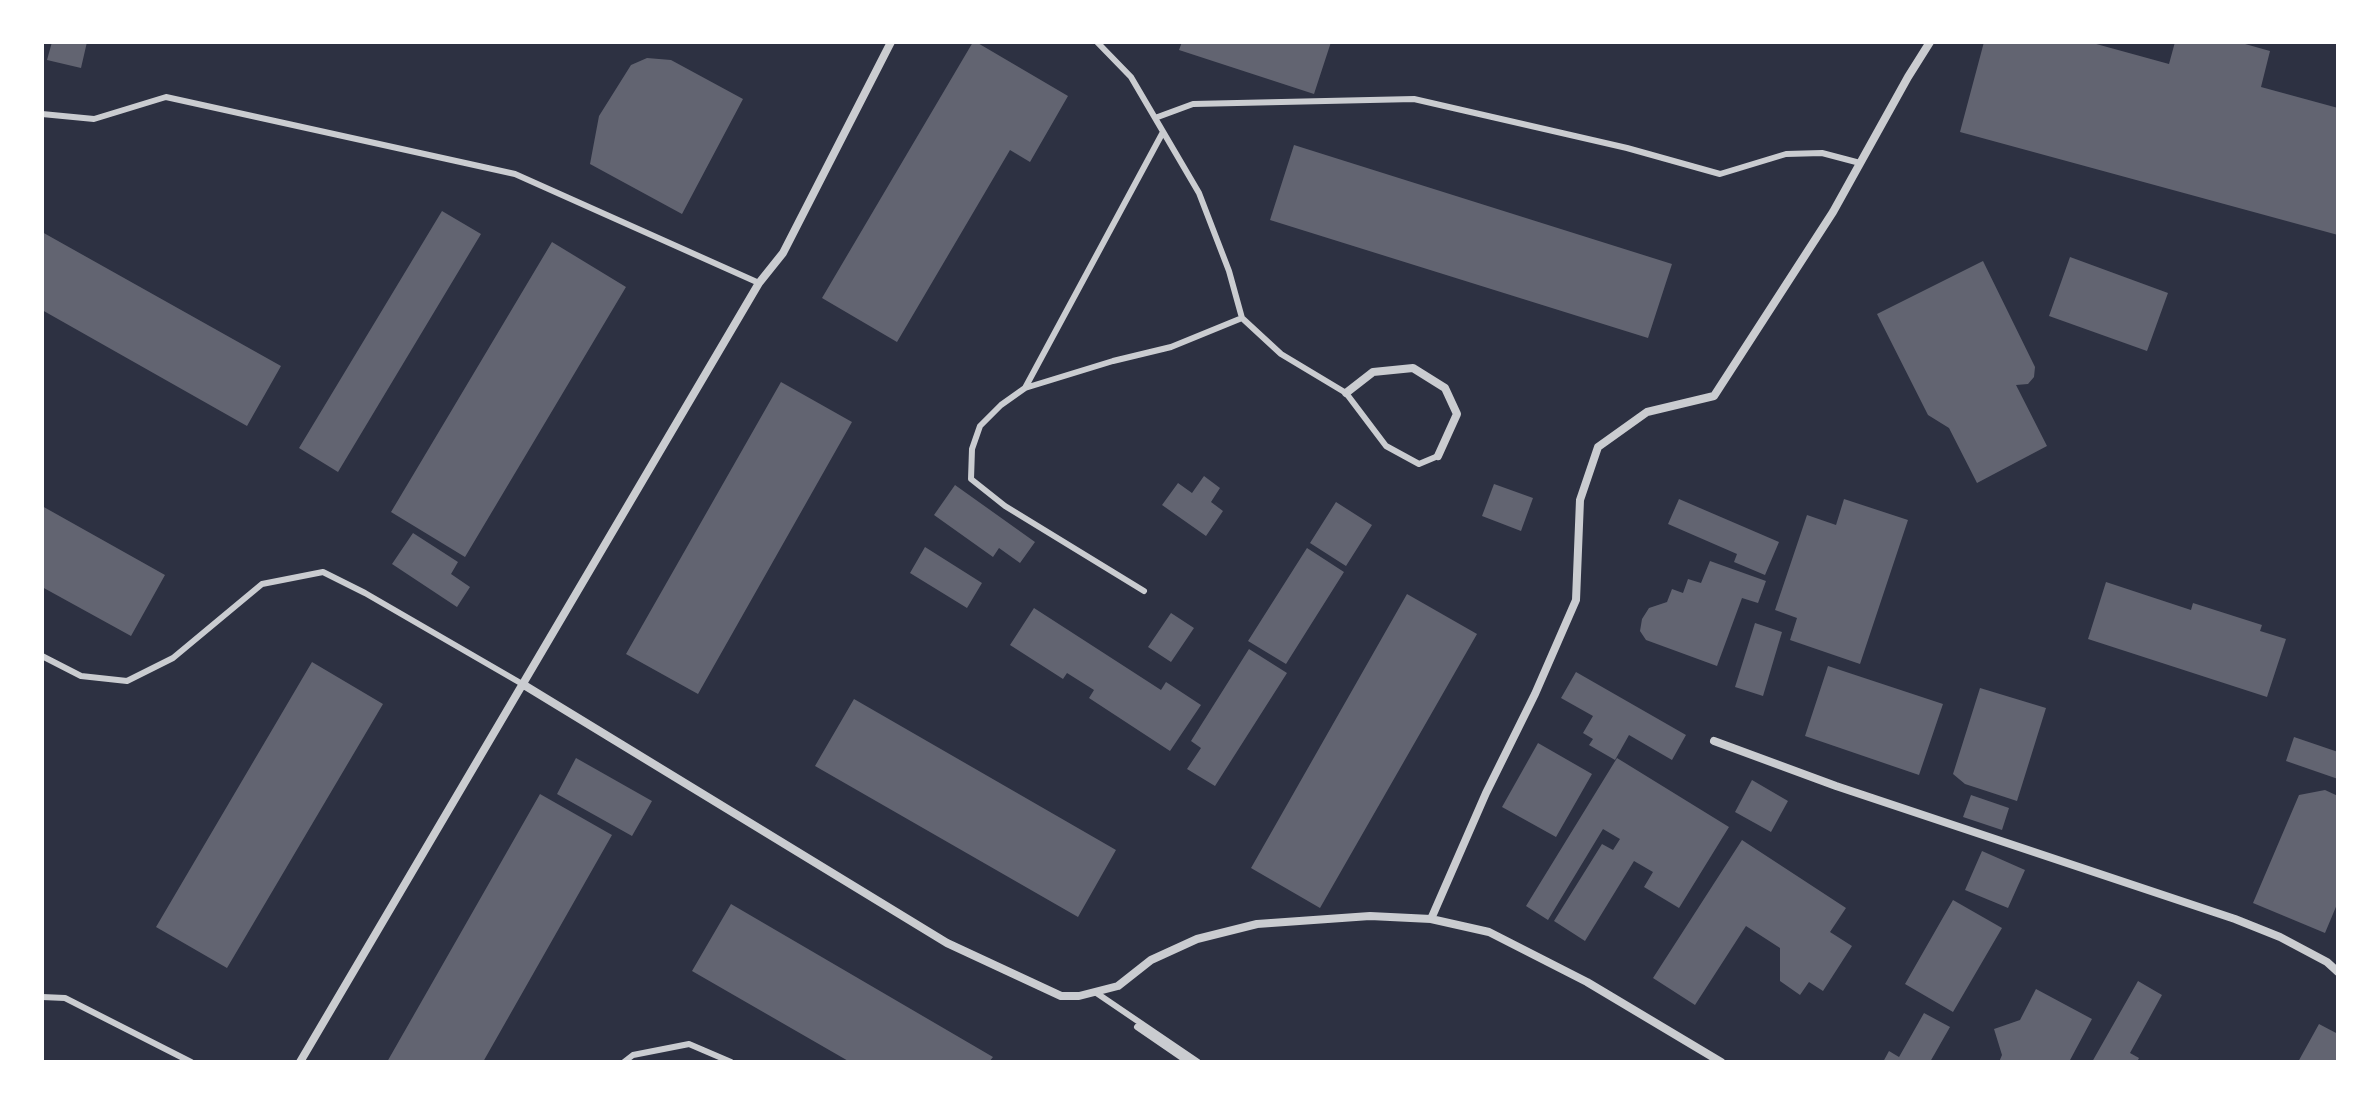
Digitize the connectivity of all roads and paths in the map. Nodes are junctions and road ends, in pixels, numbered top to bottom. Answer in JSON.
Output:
{"nodes":[{"id":1,"x":891,"y":42,"type":"edge"},
{"id":2,"x":1097,"y":42,"type":"edge"},
{"id":3,"x":1930,"y":42,"type":"edge"},
{"id":4,"x":42,"y":114,"type":"edge"},
{"id":5,"x":1155,"y":118,"type":"junction"},
{"id":6,"x":1163,"y":132,"type":"junction"},
{"id":7,"x":1860,"y":163,"type":"junction"},
{"id":8,"x":759,"y":283,"type":"junction"},
{"id":9,"x":1242,"y":318,"type":"junction"},
{"id":10,"x":1025,"y":388,"type":"junction"},
{"id":11,"x":1346,"y":393,"type":"junction"},
{"id":12,"x":1438,"y":456,"type":"joint"},
{"id":13,"x":1144,"y":591,"type":"dead end"},
{"id":14,"x":42,"y":656,"type":"edge"},
{"id":15,"x":524,"y":685,"type":"junction"},
{"id":16,"x":1714,"y":741,"type":"dead end"},
{"id":17,"x":1431,"y":919,"type":"junction"},
{"id":18,"x":2338,"y":972,"type":"edge"},
{"id":19,"x":1095,"y":992,"type":"junction"},
{"id":20,"x":42,"y":997,"type":"edge"},
{"id":21,"x":1137,"y":1027,"type":"dead end"},
{"id":22,"x":191,"y":1062,"type":"edge"},
{"id":23,"x":300,"y":1062,"type":"edge"},
{"id":24,"x":624,"y":1062,"type":"edge"},
{"id":25,"x":731,"y":1062,"type":"edge"},
{"id":26,"x":1188,"y":1062,"type":"edge"},
{"id":27,"x":1198,"y":1062,"type":"edge"},
{"id":28,"x":1721,"y":1062,"type":"edge"}],
"edges":[{"from":1,"to":8,"type":"street"},
{"from":2,"to":5,"type":"lane"},
{"from":3,"to":7,"type":"street"},
{"from":4,"to":8,"type":"lane"},
{"from":5,"to":6,"type":"lane"},
{"from":5,"to":7,"type":"lane"},
{"from":6,"to":9,"type":"lane"},
{"from":6,"to":10,"type":"lane"},
{"from":7,"to":17,"type":"street"},
{"from":8,"to":15,"type":"street"},
{"from":9,"to":10,"type":"lane"},
{"from":9,"to":11,"type":"lane"},
{"from":10,"to":13,"type":"lane"},
{"from":11,"to":12,"type":"lane"},
{"from":11,"to":12,"type":"street"},
{"from":14,"to":15,"type":"lane"},
{"from":15,"to":19,"type":"street"},
{"from":15,"to":23,"type":"street"},
{"from":16,"to":18,"type":"street"},
{"from":17,"to":19,"type":"street"},
{"from":17,"to":28,"type":"street"},
{"from":19,"to":27,"type":"lane"},
{"from":20,"to":22,"type":"lane"},
{"from":21,"to":26,"type":"lane"},
{"from":24,"to":25,"type":"lane"}]}
